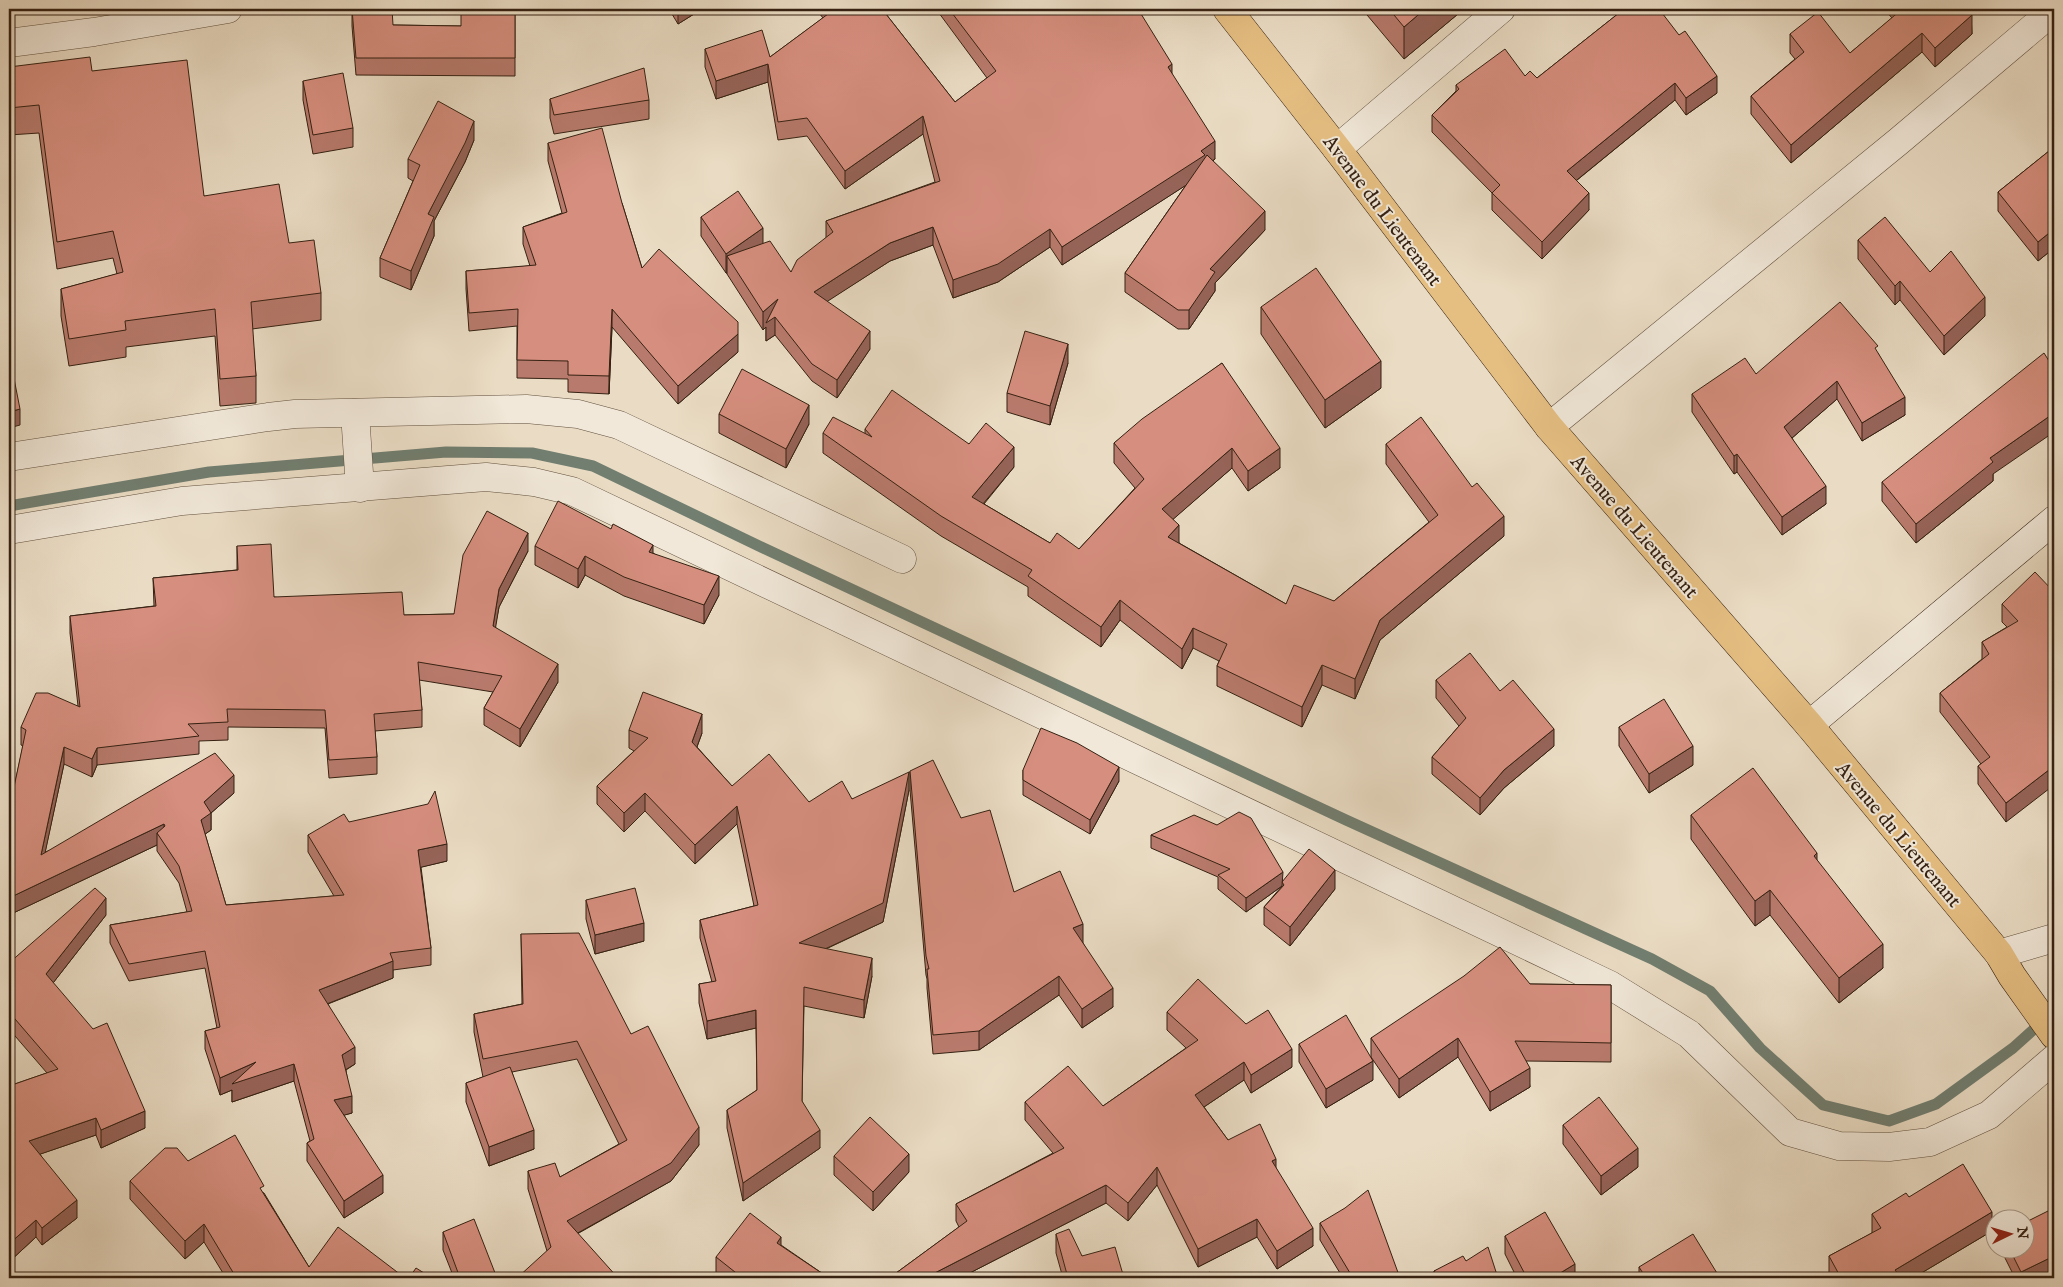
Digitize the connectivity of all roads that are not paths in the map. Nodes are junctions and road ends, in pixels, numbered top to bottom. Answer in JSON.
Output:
{"nodes":[{"id":1,"x":228,"y":9,"type":"edge"},
{"id":2,"x":1226,"y":9,"type":"edge"},
{"id":3,"x":1501,"y":9,"type":"edge"},
{"id":4,"x":2054,"y":10,"type":"edge"},
{"id":5,"x":9,"y":43,"type":"edge"},
{"id":6,"x":1337,"y":149,"type":"junction"},
{"id":7,"x":355,"y":413,"type":"junction"},
{"id":8,"x":1549,"y":427,"type":"junction"},
{"id":9,"x":9,"y":457,"type":"edge"},
{"id":10,"x":360,"y":488,"type":"junction"},
{"id":11,"x":2054,"y":520,"type":"edge"},
{"id":12,"x":9,"y":530,"type":"edge"},
{"id":13,"x":902,"y":559,"type":"dead end"},
{"id":14,"x":1809,"y":726,"type":"junction"},
{"id":15,"x":2054,"y":938,"type":"edge"},
{"id":16,"x":2006,"y":965,"type":"junction"},
{"id":17,"x":2054,"y":1035,"type":"edge"},
{"id":18,"x":2054,"y":1059,"type":"edge"}],
"edges":[{"from":1,"to":5,"type":"street"},
{"from":2,"to":6,"type":"main road","name":"Avenue du Lieutenant"},
{"from":3,"to":6,"type":"street"},
{"from":4,"to":8,"type":"street"},
{"from":6,"to":8,"type":"main road","name":"Avenue du Lieutenant"},
{"from":7,"to":9,"type":"street"},
{"from":7,"to":10,"type":"street"},
{"from":7,"to":13,"type":"street"},
{"from":8,"to":14,"type":"main road","name":"Avenue du Lieutenant"},
{"from":10,"to":12,"type":"street"},
{"from":10,"to":18,"type":"street"},
{"from":11,"to":14,"type":"street"},
{"from":14,"to":16,"type":"main road","name":"Avenue du Lieutenant"},
{"from":15,"to":16,"type":"street"},
{"from":16,"to":17,"type":"main road","name":"Avenue du Lieutenant"}]}
